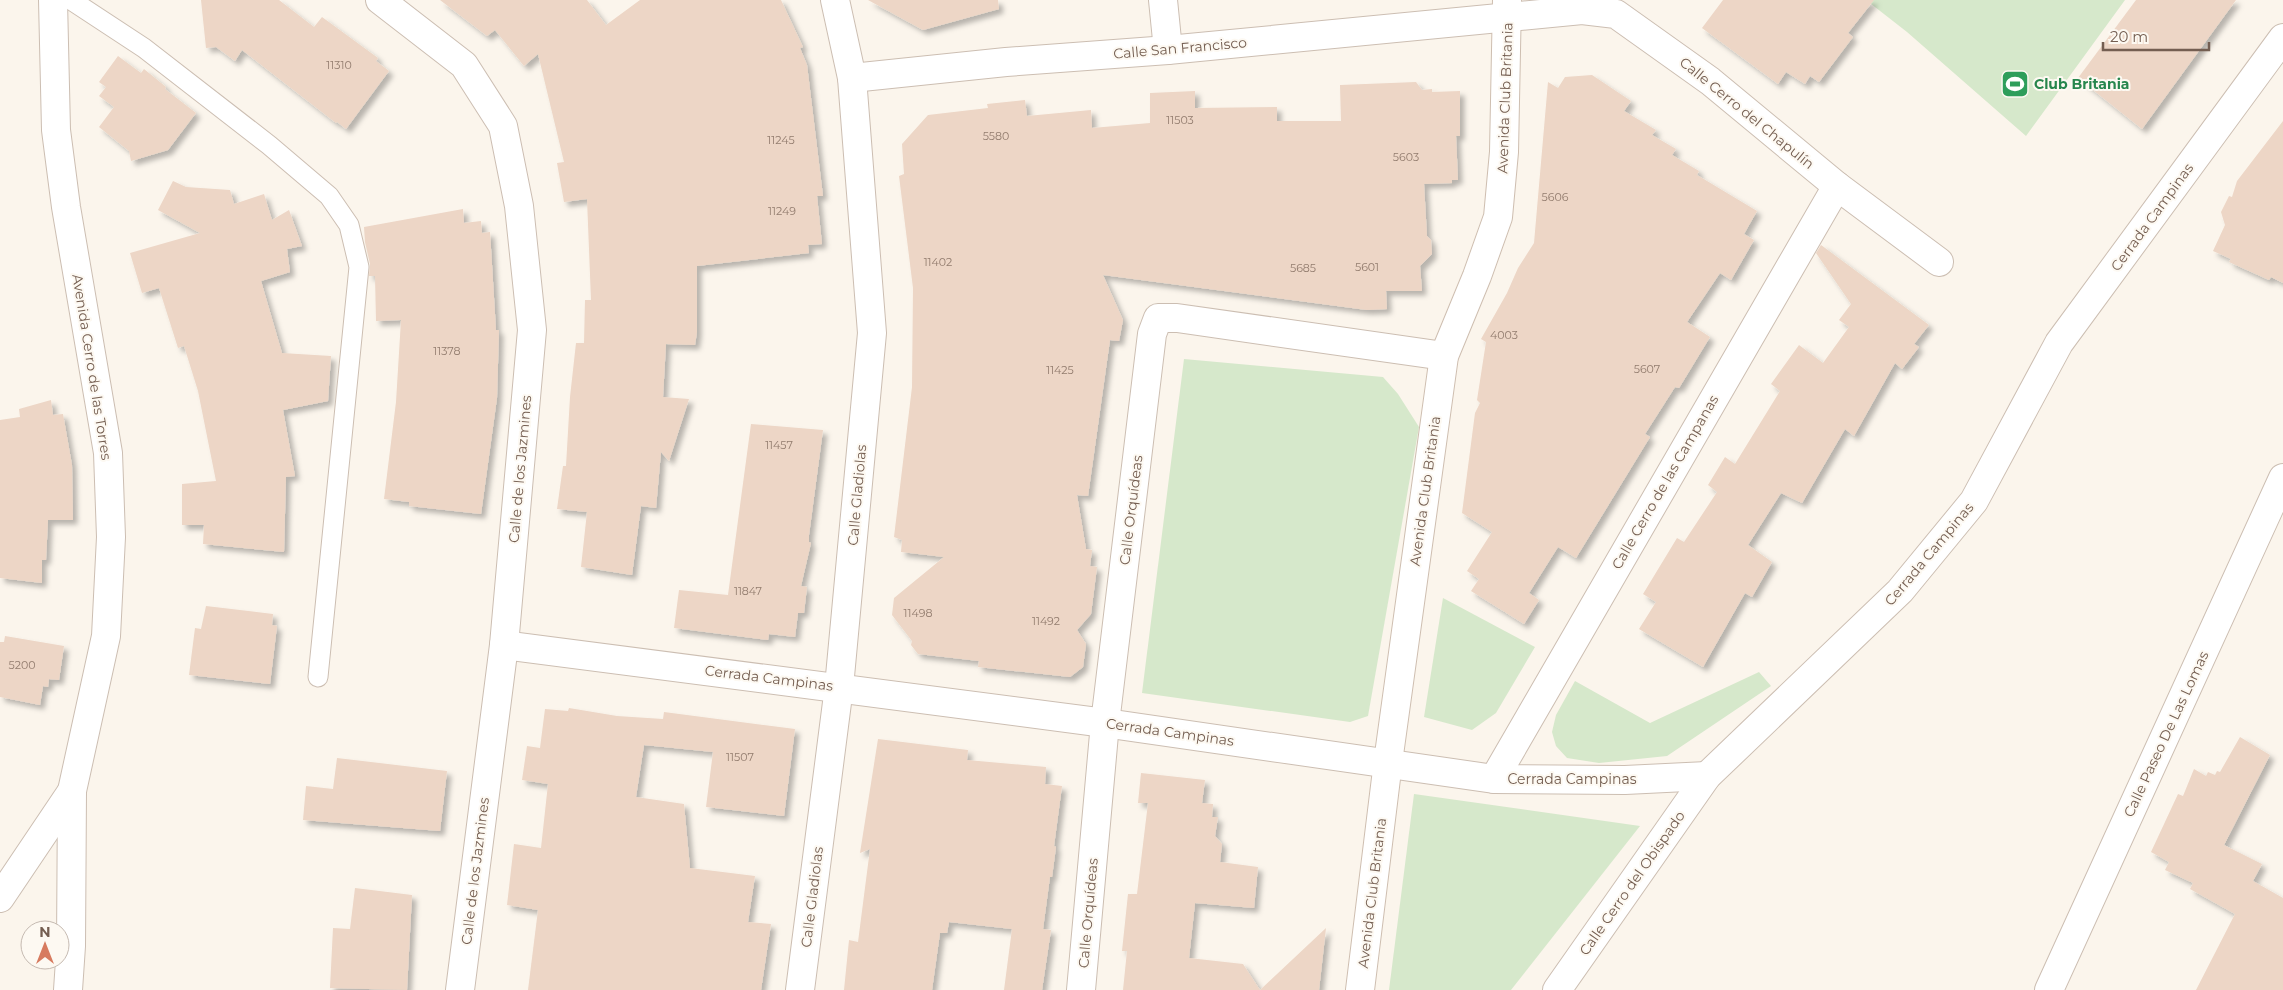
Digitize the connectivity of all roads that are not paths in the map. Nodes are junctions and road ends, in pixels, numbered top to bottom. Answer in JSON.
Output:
{"nodes":[{"id":1,"x":53,"y":0,"type":"edge"},
{"id":2,"x":71,"y":0,"type":"edge"},
{"id":3,"x":380,"y":0,"type":"edge"},
{"id":4,"x":835,"y":0,"type":"edge"},
{"id":5,"x":1163,"y":0,"type":"edge"},
{"id":6,"x":1508,"y":9,"type":"edge"},
{"id":7,"x":2283,"y":38,"type":"edge"},
{"id":8,"x":1168,"y":50,"type":"junction"},
{"id":9,"x":852,"y":78,"type":"junction"},
{"id":10,"x":1837,"y":186,"type":"junction"},
{"id":11,"x":1939,"y":262,"type":"dead end"},
{"id":12,"x":1444,"y":356,"type":"junction"},
{"id":13,"x":2283,"y":478,"type":"edge"},
{"id":14,"x":504,"y":645,"type":"junction"},
{"id":15,"x":318,"y":677,"type":"dead end"},
{"id":16,"x":839,"y":687,"type":"junction"},
{"id":17,"x":1106,"y":723,"type":"junction"},
{"id":18,"x":1388,"y":762,"type":"junction"},
{"id":19,"x":1707,"y":776,"type":"junction"},
{"id":20,"x":1494,"y":779,"type":"junction"},
{"id":21,"x":72,"y":792,"type":"junction"},
{"id":22,"x":0,"y":898,"type":"edge"},
{"id":23,"x":68,"y":990,"type":"edge"},
{"id":24,"x":460,"y":990,"type":"edge"},
{"id":25,"x":800,"y":990,"type":"edge"},
{"id":26,"x":1080,"y":990,"type":"edge"},
{"id":27,"x":1360,"y":990,"type":"edge"},
{"id":28,"x":1557,"y":990,"type":"edge"},
{"id":29,"x":2049,"y":990,"type":"edge"}],
"edges":[{"from":1,"to":21,"type":"street","name":"Avenida Cerro de las Torres"},
{"from":2,"to":15,"type":"lane"},
{"from":3,"to":14,"type":"street","name":"Calle de los Jazmines"},
{"from":4,"to":9,"type":"street","name":"Calle Gladiolas"},
{"from":5,"to":8,"type":"street"},
{"from":6,"to":8,"type":"street","name":"Calle San Francisco"},
{"from":6,"to":10,"type":"street","name":"Calle Cerro del Chapulín"},
{"from":6,"to":12,"type":"street","name":"Avenida Club Britania"},
{"from":7,"to":19,"type":"street","name":"Cerrada Campinas"},
{"from":8,"to":9,"type":"street","name":"Calle San Francisco"},
{"from":9,"to":16,"type":"street","name":"Calle Gladiolas"},
{"from":10,"to":11,"type":"street","name":"Calle Cerro del Chapulín"},
{"from":10,"to":20,"type":"street","name":"Calle Cerro de las Campanas"},
{"from":12,"to":17,"type":"street","name":"Calle Orquídeas"},
{"from":12,"to":18,"type":"street","name":"Avenida Club Britania"},
{"from":13,"to":29,"type":"street","name":"Calle Paseo De Las Lomas"},
{"from":14,"to":16,"type":"street","name":"Cerrada Campinas"},
{"from":14,"to":24,"type":"street","name":"Calle de los Jazmines"},
{"from":16,"to":17,"type":"street","name":"Cerrada Campinas"},
{"from":16,"to":25,"type":"street","name":"Calle Gladiolas"},
{"from":17,"to":18,"type":"street","name":"Cerrada Campinas"},
{"from":17,"to":26,"type":"street","name":"Calle Orquídeas"},
{"from":18,"to":20,"type":"street","name":"Cerrada Campinas"},
{"from":18,"to":27,"type":"street","name":"Avenida Club Britania"},
{"from":19,"to":20,"type":"street","name":"Cerrada Campinas"},
{"from":19,"to":28,"type":"street","name":"Calle Cerro del Obispado"},
{"from":21,"to":22,"type":"street"},
{"from":21,"to":23,"type":"street"}]}
